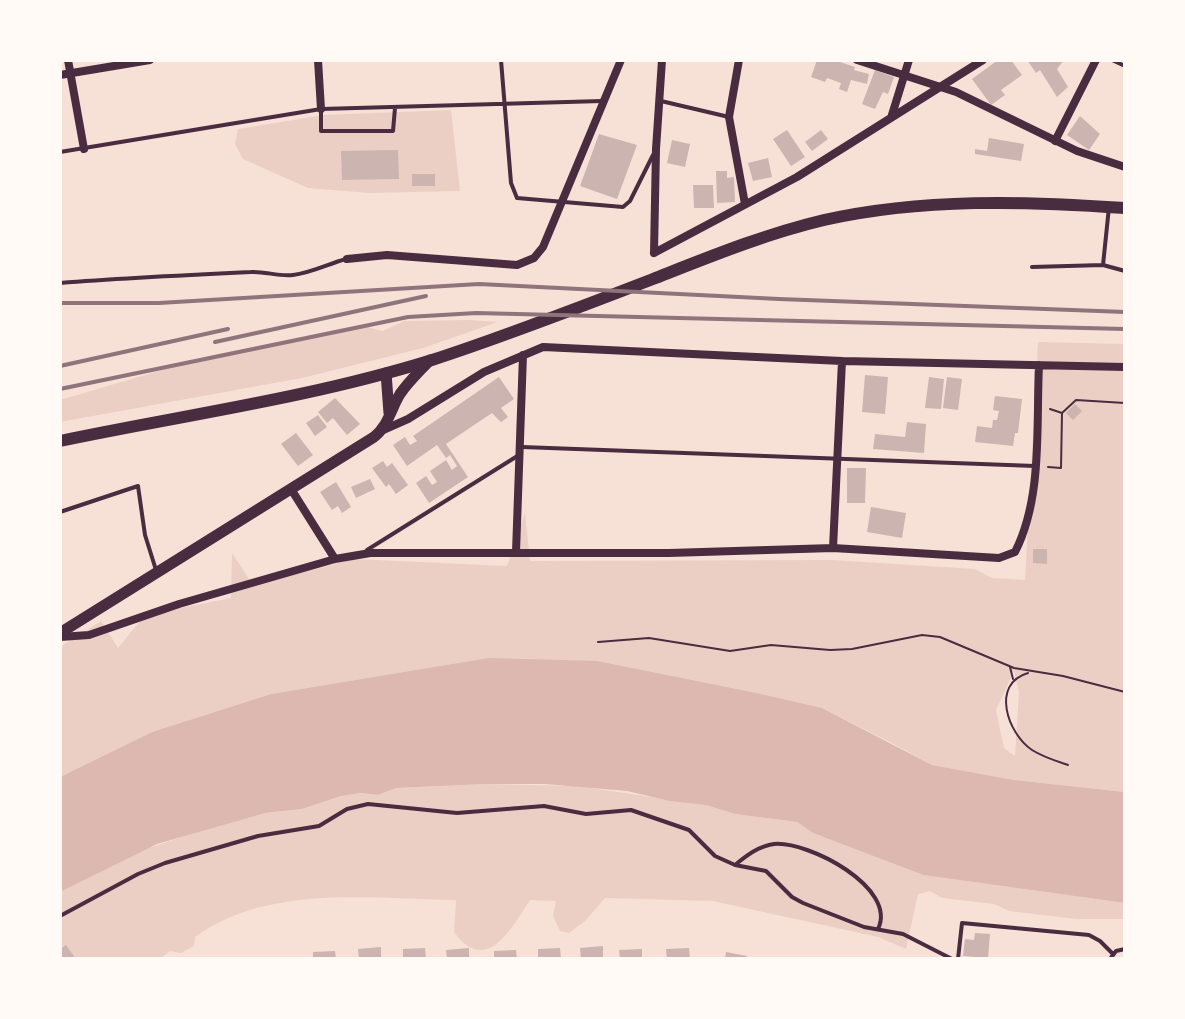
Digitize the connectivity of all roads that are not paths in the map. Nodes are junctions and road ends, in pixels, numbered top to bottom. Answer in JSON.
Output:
{"nodes":[{"id":1,"x":68,"y":60,"type":"edge"},
{"id":2,"x":150,"y":60,"type":"edge"},
{"id":3,"x":318,"y":60,"type":"edge"},
{"id":4,"x":501,"y":60,"type":"edge"},
{"id":5,"x":621,"y":60,"type":"edge"},
{"id":6,"x":662,"y":60,"type":"edge"},
{"id":7,"x":739,"y":60,"type":"edge"},
{"id":8,"x":857,"y":60,"type":"edge"},
{"id":9,"x":909,"y":60,"type":"edge"},
{"id":10,"x":983,"y":60,"type":"edge"},
{"id":11,"x":1096,"y":60,"type":"edge"},
{"id":12,"x":1112,"y":60,"type":"edge"},
{"id":13,"x":1125,"y":66,"type":"edge"},
{"id":14,"x":71,"y":74,"type":"junction"},
{"id":15,"x":60,"y":75,"type":"edge"},
{"id":16,"x":905,"y":75,"type":"junction"},
{"id":17,"x":941,"y":86,"type":"junction"},
{"id":18,"x":603,"y":101,"type":"junction"},
{"id":19,"x":658,"y":101,"type":"junction"},
{"id":20,"x":506,"y":104,"type":"junction"},
{"id":21,"x":395,"y":108,"type":"junction"},
{"id":22,"x":321,"y":109,"type":"junction"},
{"id":23,"x":729,"y":117,"type":"junction"},
{"id":24,"x":891,"y":118,"type":"junction"},
{"id":25,"x":1055,"y":141,"type":"junction"},
{"id":26,"x":84,"y":149,"type":"junction"},
{"id":27,"x":656,"y":149,"type":"junction"},
{"id":28,"x":60,"y":152,"type":"edge"},
{"id":29,"x":1125,"y":167,"type":"edge"},
{"id":30,"x":564,"y":201,"type":"junction"},
{"id":31,"x":745,"y":204,"type":"junction"},
{"id":32,"x":1109,"y":206,"type":"junction"},
{"id":33,"x":1125,"y":208,"type":"edge"},
{"id":34,"x":347,"y":259,"type":"joint"},
{"id":35,"x":1103,"y":265,"type":"junction"},
{"id":36,"x":1032,"y":267,"type":"dead end"},
{"id":37,"x":1125,"y":271,"type":"edge"},
{"id":38,"x":60,"y":283,"type":"edge"},
{"id":39,"x":523,"y":355,"type":"junction"},
{"id":40,"x":430,"y":360,"type":"junction"},
{"id":41,"x":842,"y":361,"type":"junction"},
{"id":42,"x":1039,"y":365,"type":"junction"},
{"id":43,"x":1125,"y":367,"type":"edge"},
{"id":44,"x":386,"y":373,"type":"junction"},
{"id":45,"x":388,"y":417,"type":"junction"},
{"id":46,"x":380,"y":432,"type":"junction"},
{"id":47,"x":60,"y":441,"type":"edge"},
{"id":48,"x":519,"y":451,"type":"junction"},
{"id":49,"x":839,"y":457,"type":"junction"},
{"id":50,"x":1035,"y":466,"type":"junction"},
{"id":51,"x":291,"y":489,"type":"junction"},
{"id":52,"x":60,"y":512,"type":"edge"},
{"id":53,"x":833,"y":548,"type":"junction"},
{"id":54,"x":516,"y":552,"type":"junction"},
{"id":55,"x":361,"y":554,"type":"junction"},
{"id":56,"x":335,"y":559,"type":"junction"},
{"id":57,"x":157,"y":572,"type":"junction"},
{"id":58,"x":60,"y":635,"type":"edge"},
{"id":59,"x":735,"y":865,"type":"junction"},
{"id":60,"x":60,"y":916,"type":"edge"},
{"id":61,"x":878,"y":929,"type":"junction"},
{"id":62,"x":1125,"y":949,"type":"edge"},
{"id":63,"x":1111,"y":956,"type":"edge"},
{"id":64,"x":952,"y":959,"type":"edge"},
{"id":65,"x":958,"y":959,"type":"edge"}],
"edges":[{"from":1,"to":14,"type":"street"},
{"from":2,"to":14,"type":"street"},
{"from":3,"to":22,"type":"street"},
{"from":4,"to":20,"type":"lane"},
{"from":5,"to":18,"type":"street"},
{"from":6,"to":19,"type":"street"},
{"from":7,"to":23,"type":"street"},
{"from":8,"to":16,"type":"street"},
{"from":9,"to":16,"type":"street"},
{"from":10,"to":17,"type":"street"},
{"from":11,"to":25,"type":"street"},
{"from":12,"to":13,"type":"lane"},
{"from":14,"to":15,"type":"street"},
{"from":14,"to":26,"type":"street"},
{"from":16,"to":17,"type":"street"},
{"from":16,"to":24,"type":"street"},
{"from":17,"to":24,"type":"street"},
{"from":17,"to":25,"type":"street"},
{"from":18,"to":20,"type":"lane"},
{"from":18,"to":30,"type":"street"},
{"from":19,"to":23,"type":"lane"},
{"from":19,"to":27,"type":"street"},
{"from":20,"to":21,"type":"lane"},
{"from":20,"to":30,"type":"lane"},
{"from":21,"to":22,"type":"lane"},
{"from":21,"to":22,"type":"lane"},
{"from":22,"to":26,"type":"lane"},
{"from":23,"to":31,"type":"street"},
{"from":24,"to":31,"type":"street"},
{"from":25,"to":29,"type":"street"},
{"from":26,"to":28,"type":"lane"},
{"from":27,"to":30,"type":"lane"},
{"from":27,"to":31,"type":"street"},
{"from":30,"to":34,"type":"street"},
{"from":32,"to":33,"type":"main road"},
{"from":32,"to":35,"type":"lane"},
{"from":32,"to":40,"type":"main road"},
{"from":34,"to":38,"type":"lane"},
{"from":35,"to":36,"type":"lane"},
{"from":35,"to":37,"type":"lane"},
{"from":39,"to":41,"type":"street"},
{"from":39,"to":46,"type":"street"},
{"from":39,"to":48,"type":"street"},
{"from":40,"to":44,"type":"main road"},
{"from":40,"to":45,"type":"main road"},
{"from":41,"to":42,"type":"street"},
{"from":41,"to":49,"type":"street"},
{"from":42,"to":43,"type":"street"},
{"from":42,"to":50,"type":"street"},
{"from":44,"to":45,"type":"main road"},
{"from":44,"to":47,"type":"main road"},
{"from":45,"to":46,"type":"main road"},
{"from":46,"to":51,"type":"main road"},
{"from":48,"to":49,"type":"lane"},
{"from":48,"to":54,"type":"street"},
{"from":48,"to":55,"type":"lane"},
{"from":49,"to":50,"type":"lane"},
{"from":49,"to":53,"type":"street"},
{"from":50,"to":53,"type":"street"},
{"from":51,"to":56,"type":"street"},
{"from":51,"to":57,"type":"main road"},
{"from":52,"to":57,"type":"lane"},
{"from":53,"to":54,"type":"street"},
{"from":54,"to":55,"type":"street"},
{"from":55,"to":56,"type":"street"},
{"from":56,"to":58,"type":"street"},
{"from":57,"to":58,"type":"main road"},
{"from":59,"to":60,"type":"lane"},
{"from":59,"to":61,"type":"lane"},
{"from":59,"to":61,"type":"lane"},
{"from":61,"to":64,"type":"lane"},
{"from":62,"to":63,"type":"lane"},
{"from":63,"to":65,"type":"lane"}]}
